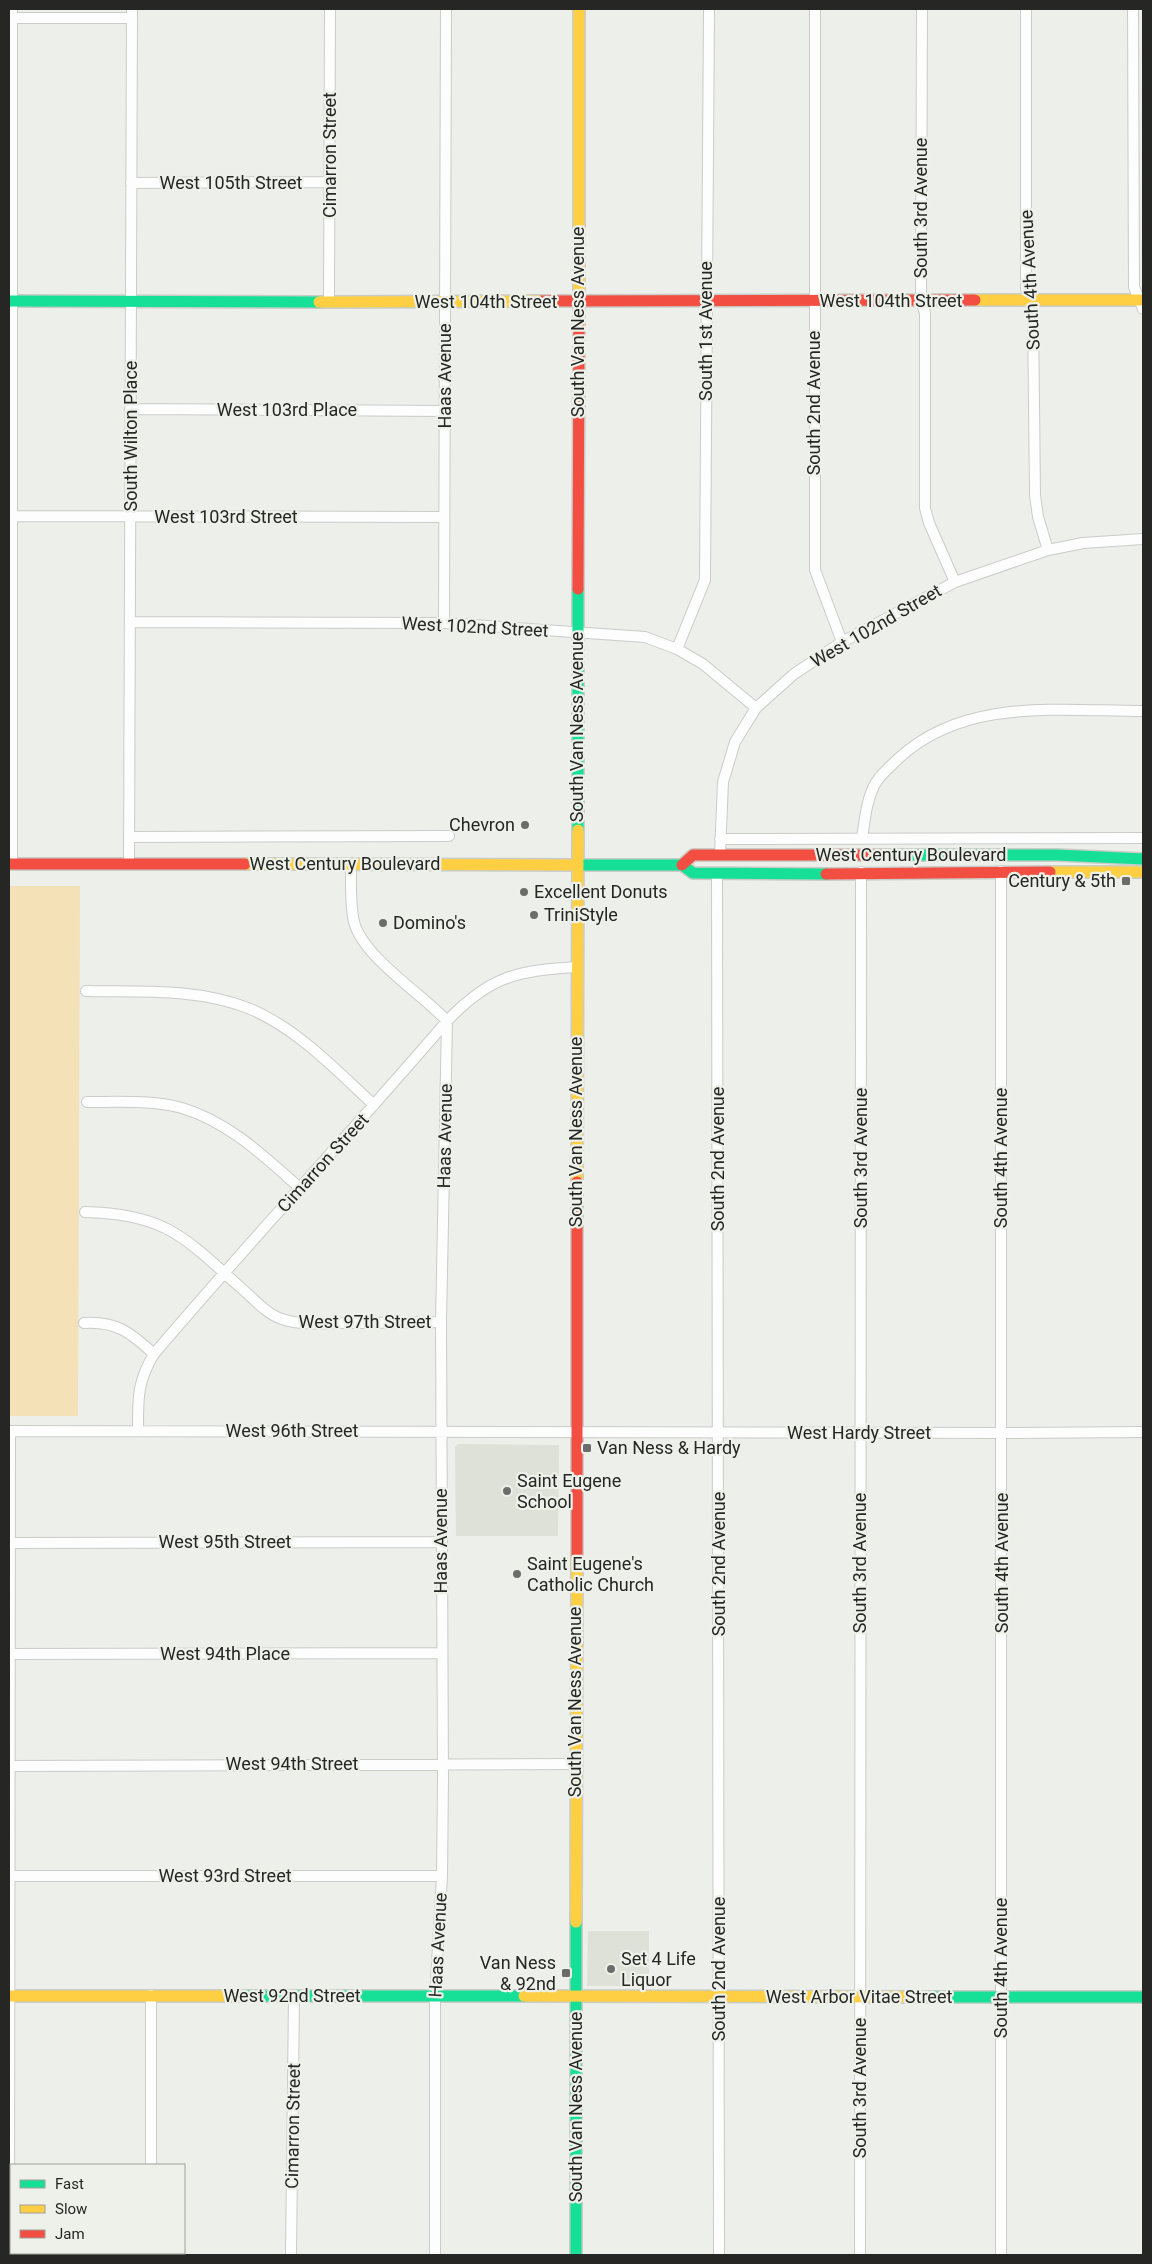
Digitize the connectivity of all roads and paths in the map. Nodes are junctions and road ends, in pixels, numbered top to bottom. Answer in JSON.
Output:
{"nodes":[{"id":1,"x":330,"y":9,"type":"edge"},
{"id":2,"x":446,"y":9,"type":"edge"},
{"id":3,"x":579,"y":9,"type":"edge"},
{"id":4,"x":709,"y":9,"type":"edge"},
{"id":5,"x":815,"y":9,"type":"edge"},
{"id":6,"x":922,"y":9,"type":"edge"},
{"id":7,"x":1026,"y":9,"type":"edge"},
{"id":8,"x":1133,"y":9,"type":"edge"},
{"id":9,"x":132,"y":14,"type":"edge"},
{"id":10,"x":11,"y":15,"type":"edge"},
{"id":11,"x":330,"y":182,"type":"junction"},
{"id":12,"x":132,"y":183,"type":"junction"},
{"id":13,"x":707,"y":300,"type":"junction"},
{"id":14,"x":1030,"y":300,"type":"junction"},
{"id":15,"x":10,"y":301,"type":"edge"},
{"id":16,"x":578,"y":301,"type":"junction"},
{"id":17,"x":814,"y":301,"type":"junction"},
{"id":18,"x":921,"y":301,"type":"junction"},
{"id":19,"x":131,"y":302,"type":"junction"},
{"id":20,"x":330,"y":302,"type":"junction"},
{"id":21,"x":445,"y":302,"type":"junction"},
{"id":22,"x":1142,"y":303,"type":"edge"},
{"id":23,"x":130,"y":408,"type":"junction"},
{"id":24,"x":445,"y":411,"type":"junction"},
{"id":25,"x":10,"y":516,"type":"edge"},
{"id":26,"x":130,"y":517,"type":"junction"},
{"id":27,"x":444,"y":517,"type":"junction"},
{"id":28,"x":1143,"y":539,"type":"edge"},
{"id":29,"x":1048,"y":550,"type":"junction"},
{"id":30,"x":955,"y":582,"type":"junction"},
{"id":31,"x":130,"y":622,"type":"junction"},
{"id":32,"x":444,"y":623,"type":"junction"},
{"id":33,"x":577,"y":632,"type":"junction"},
{"id":34,"x":842,"y":642,"type":"junction"},
{"id":35,"x":676,"y":649,"type":"junction"},
{"id":36,"x":756,"y":708,"type":"junction"},
{"id":37,"x":1143,"y":710,"type":"edge"},
{"id":38,"x":448,"y":836,"type":"dead end"},
{"id":39,"x":130,"y":837,"type":"junction"},
{"id":40,"x":862,"y":838,"type":"junction"},
{"id":41,"x":1143,"y":838,"type":"edge"},
{"id":42,"x":720,"y":839,"type":"junction"},
{"id":43,"x":720,"y":855,"type":"junction"},
{"id":44,"x":1143,"y":859,"type":"edge"},
{"id":45,"x":10,"y":864,"type":"edge"},
{"id":46,"x":129,"y":864,"type":"junction"},
{"id":47,"x":351,"y":864,"type":"junction"},
{"id":48,"x":577,"y":865,"type":"junction"},
{"id":49,"x":682,"y":865,"type":"junction"},
{"id":50,"x":1001,"y":871,"type":"junction"},
{"id":51,"x":861,"y":872,"type":"junction"},
{"id":52,"x":1143,"y":872,"type":"edge"},
{"id":53,"x":717,"y":873,"type":"junction"},
{"id":54,"x":576,"y":967,"type":"junction"},
{"id":55,"x":86,"y":991,"type":"dead end"},
{"id":56,"x":447,"y":1021,"type":"junction"},
{"id":57,"x":87,"y":1102,"type":"dead end"},
{"id":58,"x":374,"y":1106,"type":"junction"},
{"id":59,"x":301,"y":1189,"type":"junction"},
{"id":60,"x":85,"y":1212,"type":"dead end"},
{"id":61,"x":224,"y":1272,"type":"junction"},
{"id":62,"x":441,"y":1322,"type":"junction"},
{"id":63,"x":84,"y":1323,"type":"dead end"},
{"id":64,"x":154,"y":1354,"type":"junction"},
{"id":65,"x":138,"y":1430,"type":"junction"},
{"id":66,"x":9,"y":1431,"type":"edge"},
{"id":67,"x":441,"y":1432,"type":"junction"},
{"id":68,"x":575,"y":1432,"type":"junction"},
{"id":69,"x":719,"y":1432,"type":"junction"},
{"id":70,"x":1143,"y":1432,"type":"edge"},
{"id":71,"x":860,"y":1433,"type":"junction"},
{"id":72,"x":1002,"y":1434,"type":"junction"},
{"id":73,"x":9,"y":1542,"type":"edge"},
{"id":74,"x":442,"y":1542,"type":"junction"},
{"id":75,"x":441,"y":1653,"type":"junction"},
{"id":76,"x":9,"y":1654,"type":"edge"},
{"id":77,"x":443,"y":1764,"type":"junction"},
{"id":78,"x":576,"y":1764,"type":"junction"},
{"id":79,"x":9,"y":1766,"type":"edge"},
{"id":80,"x":9,"y":1876,"type":"edge"},
{"id":81,"x":442,"y":1876,"type":"junction"},
{"id":82,"x":151,"y":1995,"type":"junction"},
{"id":83,"x":9,"y":1996,"type":"edge"},
{"id":84,"x":294,"y":1997,"type":"junction"},
{"id":85,"x":435,"y":1997,"type":"junction"},
{"id":86,"x":575,"y":1997,"type":"junction"},
{"id":87,"x":719,"y":1997,"type":"junction"},
{"id":88,"x":860,"y":1997,"type":"junction"},
{"id":89,"x":1001,"y":1997,"type":"junction"},
{"id":90,"x":1143,"y":1997,"type":"edge"},
{"id":91,"x":9,"y":2141,"type":"edge"},
{"id":92,"x":151,"y":2164,"type":"edge"},
{"id":93,"x":9,"y":2255,"type":"edge"},
{"id":94,"x":292,"y":2255,"type":"edge"},
{"id":95,"x":435,"y":2255,"type":"edge"},
{"id":96,"x":576,"y":2255,"type":"edge"},
{"id":97,"x":719,"y":2255,"type":"edge"},
{"id":98,"x":860,"y":2255,"type":"edge"},
{"id":99,"x":1001,"y":2255,"type":"edge"}],
"edges":[{"from":1,"to":11,"type":"street","name":"Cimarron Street"},
{"from":2,"to":21,"type":"street","name":"Haas Avenue"},
{"from":3,"to":16,"type":"street","name":"South Van Ness Avenue"},
{"from":4,"to":13,"type":"street","name":"South 1st Avenue"},
{"from":5,"to":17,"type":"street","name":"South 2nd Avenue"},
{"from":6,"to":18,"type":"street","name":"South 3rd Avenue"},
{"from":7,"to":14,"type":"street","name":"South 4th Avenue"},
{"from":8,"to":22,"type":"street"},
{"from":9,"to":10,"type":"street"},
{"from":9,"to":12,"type":"street","name":"South Wilton Place"},
{"from":10,"to":15,"type":"street"},
{"from":11,"to":12,"type":"street","name":"West 105th Street"},
{"from":11,"to":20,"type":"street","name":"Cimarron Street"},
{"from":12,"to":19,"type":"street","name":"South Wilton Place"},
{"from":13,"to":16,"type":"street","name":"West 104th Street"},
{"from":13,"to":17,"type":"street","name":"West 104th Street"},
{"from":13,"to":35,"type":"street","name":"South 1st Avenue"},
{"from":14,"to":18,"type":"street","name":"West 104th Street"},
{"from":14,"to":22,"type":"street","name":"West 104th Street"},
{"from":14,"to":29,"type":"street","name":"South 4th Avenue"},
{"from":15,"to":19,"type":"street","name":"West 104th Street"},
{"from":15,"to":25,"type":"street"},
{"from":16,"to":21,"type":"street","name":"West 104th Street"},
{"from":16,"to":33,"type":"street","name":"South Van Ness Avenue"},
{"from":17,"to":18,"type":"street","name":"West 104th Street"},
{"from":17,"to":34,"type":"street","name":"South 2nd Avenue"},
{"from":18,"to":30,"type":"street","name":"South 3rd Avenue"},
{"from":19,"to":20,"type":"street","name":"West 104th Street"},
{"from":19,"to":23,"type":"street","name":"South Wilton Place"},
{"from":20,"to":21,"type":"street","name":"West 104th Street"},
{"from":21,"to":24,"type":"street","name":"Haas Avenue"},
{"from":23,"to":24,"type":"street","name":"West 103rd Place"},
{"from":23,"to":26,"type":"street","name":"South Wilton Place"},
{"from":24,"to":27,"type":"street","name":"Haas Avenue"},
{"from":25,"to":26,"type":"street","name":"West 103rd Street"},
{"from":25,"to":45,"type":"street"},
{"from":26,"to":27,"type":"street","name":"West 103rd Street"},
{"from":26,"to":31,"type":"street","name":"South Wilton Place"},
{"from":27,"to":32,"type":"street","name":"Haas Avenue"},
{"from":28,"to":29,"type":"street","name":"West 102nd Street"},
{"from":29,"to":30,"type":"street","name":"West 102nd Street"},
{"from":30,"to":34,"type":"street","name":"West 102nd Street"},
{"from":31,"to":32,"type":"street","name":"West 102nd Street"},
{"from":31,"to":39,"type":"street","name":"South Wilton Place"},
{"from":32,"to":33,"type":"street","name":"West 102nd Street"},
{"from":33,"to":35,"type":"street","name":"West 102nd Street"},
{"from":33,"to":48,"type":"street","name":"South Van Ness Avenue"},
{"from":34,"to":36,"type":"street","name":"West 102nd Street"},
{"from":35,"to":36,"type":"street","name":"West 102nd Street"},
{"from":36,"to":42,"type":"street"},
{"from":37,"to":40,"type":"street"},
{"from":38,"to":39,"type":"street","name":"West Century Boulevard"},
{"from":39,"to":46,"type":"street","name":"South Wilton Place"},
{"from":40,"to":41,"type":"street","name":"West Century Boulevard"},
{"from":40,"to":42,"type":"street","name":"West Century Boulevard"},
{"from":42,"to":43,"type":"street"},
{"from":43,"to":44,"type":"street","name":"West Century Boulevard"},
{"from":43,"to":49,"type":"street","name":"West Century Boulevard"},
{"from":45,"to":46,"type":"street","name":"West Century Boulevard"},
{"from":46,"to":47,"type":"street","name":"West Century Boulevard"},
{"from":47,"to":48,"type":"street","name":"West Century Boulevard"},
{"from":47,"to":56,"type":"street"},
{"from":48,"to":49,"type":"street","name":"West Century Boulevard"},
{"from":48,"to":54,"type":"street","name":"South Van Ness Avenue"},
{"from":49,"to":53,"type":"street","name":"West Century Boulevard"},
{"from":50,"to":51,"type":"street","name":"West Century Boulevard"},
{"from":50,"to":52,"type":"street","name":"West Century Boulevard"},
{"from":50,"to":72,"type":"street","name":"South 4th Avenue"},
{"from":51,"to":53,"type":"street","name":"West Century Boulevard"},
{"from":51,"to":71,"type":"street","name":"South 3rd Avenue"},
{"from":53,"to":69,"type":"street","name":"South 2nd Avenue"},
{"from":54,"to":56,"type":"street","name":"Cimarron Street"},
{"from":54,"to":68,"type":"street","name":"South Van Ness Avenue"},
{"from":55,"to":58,"type":"street"},
{"from":56,"to":58,"type":"street","name":"Cimarron Street"},
{"from":56,"to":62,"type":"street","name":"Haas Avenue"},
{"from":57,"to":59,"type":"street"},
{"from":58,"to":59,"type":"street","name":"Cimarron Street"},
{"from":59,"to":61,"type":"street","name":"Cimarron Street"},
{"from":60,"to":61,"type":"street","name":"West 97th Street"},
{"from":61,"to":62,"type":"street","name":"West 97th Street"},
{"from":61,"to":64,"type":"street","name":"Cimarron Street"},
{"from":62,"to":67,"type":"street","name":"Haas Avenue"},
{"from":63,"to":64,"type":"street"},
{"from":64,"to":65,"type":"street","name":"Cimarron Street"},
{"from":65,"to":66,"type":"street","name":"West 96th Street"},
{"from":65,"to":67,"type":"street","name":"West 96th Street"},
{"from":66,"to":73,"type":"street"},
{"from":67,"to":68,"type":"street","name":"West 96th Street"},
{"from":67,"to":74,"type":"street","name":"Haas Avenue"},
{"from":68,"to":69,"type":"street","name":"West Hardy Street"},
{"from":68,"to":78,"type":"street","name":"South Van Ness Avenue"},
{"from":69,"to":71,"type":"street","name":"West Hardy Street"},
{"from":69,"to":87,"type":"street","name":"South 2nd Avenue"},
{"from":70,"to":72,"type":"street","name":"West Hardy Street"},
{"from":71,"to":72,"type":"street","name":"West Hardy Street"},
{"from":71,"to":88,"type":"street","name":"South 3rd Avenue"},
{"from":72,"to":89,"type":"street","name":"South 4th Avenue"},
{"from":73,"to":74,"type":"street","name":"West 95th Street"},
{"from":73,"to":76,"type":"street"},
{"from":74,"to":75,"type":"street","name":"Haas Avenue"},
{"from":75,"to":76,"type":"street","name":"West 94th Place"},
{"from":75,"to":77,"type":"street","name":"Haas Avenue"},
{"from":76,"to":79,"type":"street"},
{"from":77,"to":78,"type":"street","name":"West 94th Street"},
{"from":77,"to":79,"type":"street","name":"West 94th Street"},
{"from":77,"to":81,"type":"street","name":"Haas Avenue"},
{"from":78,"to":86,"type":"street","name":"South Van Ness Avenue"},
{"from":79,"to":80,"type":"street"},
{"from":80,"to":81,"type":"street","name":"West 93rd Street"},
{"from":80,"to":83,"type":"street"},
{"from":81,"to":85,"type":"street","name":"Haas Avenue"},
{"from":82,"to":83,"type":"street","name":"West 92nd Street"},
{"from":82,"to":84,"type":"street","name":"West 92nd Street"},
{"from":82,"to":92,"type":"street"},
{"from":83,"to":91,"type":"street"},
{"from":84,"to":85,"type":"street","name":"West 92nd Street"},
{"from":84,"to":94,"type":"street","name":"Cimarron Street"},
{"from":85,"to":86,"type":"street","name":"West 92nd Street"},
{"from":85,"to":95,"type":"street","name":"Haas Avenue"},
{"from":86,"to":87,"type":"street","name":"West Arbor Vitae Street"},
{"from":86,"to":96,"type":"street","name":"South Van Ness Avenue"},
{"from":87,"to":88,"type":"street","name":"West Arbor Vitae Street"},
{"from":87,"to":97,"type":"street","name":"South 2nd Avenue"},
{"from":88,"to":89,"type":"street","name":"West Arbor Vitae Street"},
{"from":88,"to":98,"type":"street","name":"South 3rd Avenue"},
{"from":89,"to":90,"type":"street","name":"West Arbor Vitae Street"},
{"from":89,"to":99,"type":"street","name":"South 4th Avenue"},
{"from":91,"to":93,"type":"street"}]}
